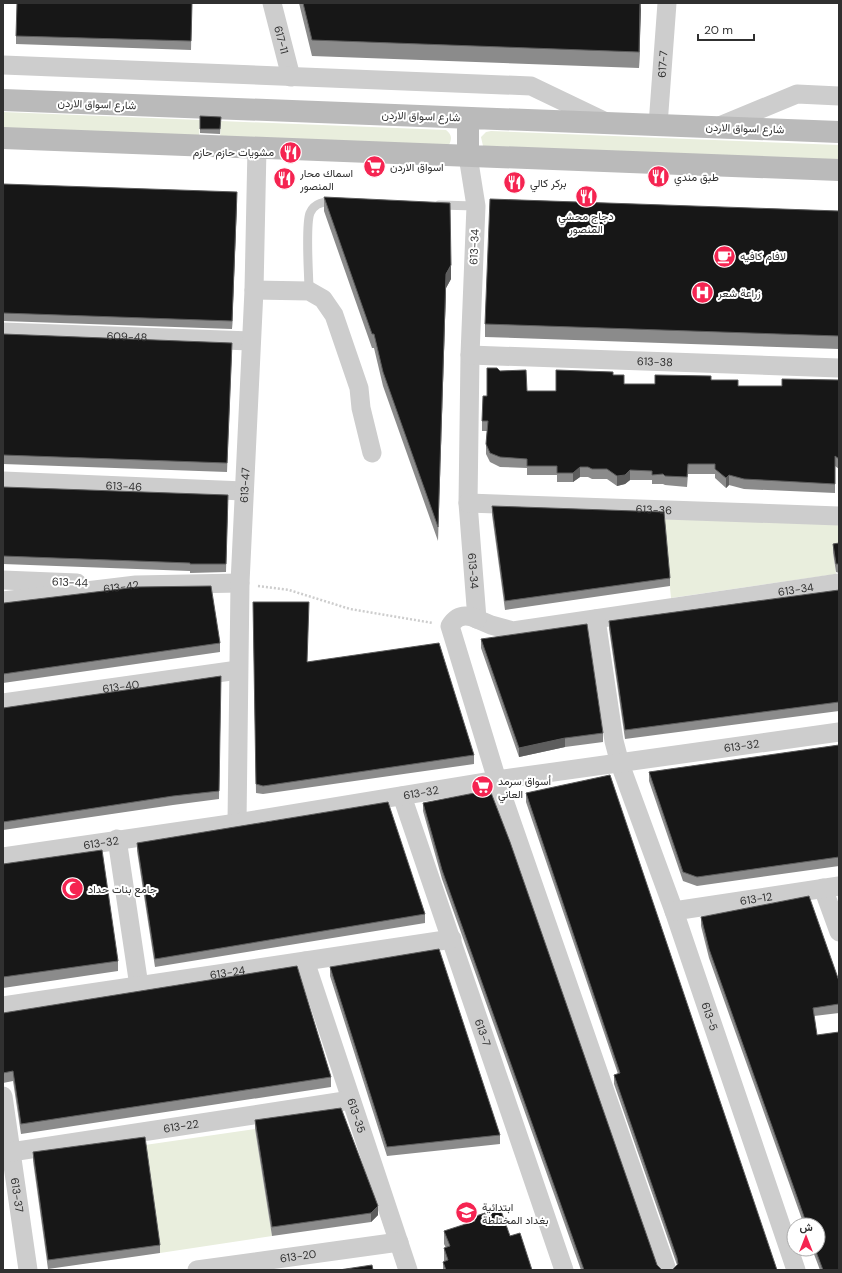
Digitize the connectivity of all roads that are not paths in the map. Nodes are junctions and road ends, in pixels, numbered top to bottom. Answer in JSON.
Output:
{"nodes":[{"id":1,"x":272,"y":3,"type":"edge"},
{"id":2,"x":667,"y":3,"type":"edge"},
{"id":3,"x":3,"y":65,"type":"edge"},
{"id":4,"x":291,"y":77,"type":"junction"},
{"id":5,"x":839,"y":96,"type":"edge"},
{"id":6,"x":3,"y":100,"type":"edge"},
{"id":7,"x":468,"y":118,"type":"junction"},
{"id":8,"x":604,"y":121,"type":"junction"},
{"id":9,"x":658,"y":125,"type":"junction"},
{"id":10,"x":717,"y":127,"type":"junction"},
{"id":11,"x":839,"y":132,"type":"edge"},
{"id":12,"x":3,"y":138,"type":"edge"},
{"id":13,"x":257,"y":148,"type":"junction"},
{"id":14,"x":468,"y":156,"type":"junction"},
{"id":15,"x":839,"y":170,"type":"edge"},
{"id":16,"x":342,"y":202,"type":"edge"},
{"id":17,"x":428,"y":204,"type":"edge"},
{"id":18,"x":476,"y":206,"type":"junction"},
{"id":19,"x":254,"y":290,"type":"junction"},
{"id":20,"x":309,"y":291,"type":"junction"},
{"id":21,"x":3,"y":332,"type":"edge"},
{"id":22,"x":251,"y":341,"type":"junction"},
{"id":23,"x":470,"y":355,"type":"junction"},
{"id":24,"x":839,"y":368,"type":"edge"},
{"id":25,"x":372,"y":453,"type":"dead end"},
{"id":26,"x":3,"y":481,"type":"edge"},
{"id":27,"x":244,"y":491,"type":"junction"},
{"id":28,"x":468,"y":502,"type":"junction"},
{"id":29,"x":839,"y":516,"type":"edge"},
{"id":30,"x":3,"y":580,"type":"edge"},
{"id":31,"x":240,"y":583,"type":"junction"},
{"id":32,"x":839,"y":583,"type":"edge"},
{"id":33,"x":136,"y":585,"type":"junction"},
{"id":34,"x":3,"y":601,"type":"edge"},
{"id":35,"x":477,"y":619,"type":"junction"},
{"id":36,"x":596,"y":619,"type":"junction"},
{"id":37,"x":238,"y":670,"type":"junction"},
{"id":38,"x":3,"y":703,"type":"edge"},
{"id":39,"x":839,"y":732,"type":"edge"},
{"id":40,"x":620,"y":764,"type":"junction"},
{"id":41,"x":498,"y":780,"type":"junction"},
{"id":42,"x":402,"y":796,"type":"junction"},
{"id":43,"x":237,"y":823,"type":"junction"},
{"id":44,"x":117,"y":839,"type":"junction"},
{"id":45,"x":3,"y":857,"type":"edge"},
{"id":46,"x":831,"y":887,"type":"edge"},
{"id":47,"x":674,"y":911,"type":"junction"},
{"id":48,"x":839,"y":932,"type":"edge"},
{"id":49,"x":452,"y":939,"type":"junction"},
{"id":50,"x":305,"y":961,"type":"junction"},
{"id":51,"x":139,"y":986,"type":"junction"},
{"id":52,"x":3,"y":1006,"type":"edge"},
{"id":53,"x":3,"y":1096,"type":"edge"},
{"id":54,"x":351,"y":1100,"type":"junction"},
{"id":55,"x":11,"y":1152,"type":"junction"},
{"id":56,"x":399,"y":1242,"type":"junction"},
{"id":57,"x":28,"y":1270,"type":"edge"},
{"id":58,"x":197,"y":1270,"type":"edge"},
{"id":59,"x":408,"y":1270,"type":"edge"},
{"id":60,"x":564,"y":1270,"type":"edge"},
{"id":61,"x":667,"y":1270,"type":"edge"},
{"id":62,"x":796,"y":1270,"type":"edge"}],
"edges":[{"from":1,"to":4,"type":"street","name":"617-11"},
{"from":2,"to":9,"type":"street","name":"617-7"},
{"from":3,"to":4,"type":"street"},
{"from":4,"to":8,"type":"street"},
{"from":5,"to":10,"type":"street"},
{"from":6,"to":7,"type":"main road","name":"شارع اسواق الاردن"},
{"from":7,"to":8,"type":"main road","name":"شارع اسواق الاردن"},
{"from":7,"to":14,"type":"main road"},
{"from":8,"to":9,"type":"main road","name":"شارع اسواق الاردن"},
{"from":9,"to":10,"type":"main road","name":"شارع اسواق الاردن"},
{"from":10,"to":11,"type":"main road","name":"شارع اسواق الاردن"},
{"from":12,"to":13,"type":"main road"},
{"from":13,"to":14,"type":"main road"},
{"from":13,"to":19,"type":"street","name":"613-47"},
{"from":14,"to":15,"type":"main road"},
{"from":14,"to":18,"type":"street","name":"613-34"},
{"from":16,"to":20,"type":"lane"},
{"from":17,"to":18,"type":"lane"},
{"from":18,"to":23,"type":"street","name":"613-34"},
{"from":19,"to":20,"type":"street"},
{"from":19,"to":22,"type":"street","name":"613-47"},
{"from":20,"to":25,"type":"street"},
{"from":21,"to":22,"type":"street","name":"609-48"},
{"from":22,"to":27,"type":"street","name":"613-47"},
{"from":23,"to":24,"type":"street","name":"613-38"},
{"from":23,"to":28,"type":"street","name":"613-34"},
{"from":26,"to":27,"type":"street","name":"613-46"},
{"from":27,"to":31,"type":"street","name":"613-47"},
{"from":28,"to":29,"type":"street","name":"613-36"},
{"from":28,"to":35,"type":"street","name":"613-34"},
{"from":30,"to":33,"type":"street","name":"613-44"},
{"from":31,"to":33,"type":"street","name":"613-42"},
{"from":31,"to":37,"type":"street","name":"613-47"},
{"from":32,"to":36,"type":"street","name":"613-34"},
{"from":33,"to":34,"type":"street","name":"613-42"},
{"from":35,"to":36,"type":"street","name":"613-34"},
{"from":35,"to":41,"type":"street"},
{"from":36,"to":40,"type":"street","name":"613-5"},
{"from":37,"to":38,"type":"street","name":"613-40"},
{"from":37,"to":43,"type":"street","name":"613-47"},
{"from":39,"to":40,"type":"street","name":"613-32"},
{"from":40,"to":41,"type":"street","name":"613-32"},
{"from":40,"to":47,"type":"street","name":"613-5"},
{"from":41,"to":42,"type":"street","name":"613-32"},
{"from":41,"to":61,"type":"street"},
{"from":42,"to":43,"type":"street","name":"613-32"},
{"from":42,"to":49,"type":"street","name":"613-7"},
{"from":43,"to":44,"type":"street","name":"613-32"},
{"from":44,"to":45,"type":"street","name":"613-32"},
{"from":44,"to":51,"type":"street"},
{"from":46,"to":47,"type":"street","name":"613-12"},
{"from":46,"to":48,"type":"street"},
{"from":47,"to":62,"type":"street","name":"613-5"},
{"from":49,"to":50,"type":"street","name":"613-24"},
{"from":49,"to":60,"type":"street","name":"613-7"},
{"from":50,"to":51,"type":"street","name":"613-24"},
{"from":50,"to":54,"type":"street","name":"613-35"},
{"from":51,"to":52,"type":"street","name":"613-24"},
{"from":53,"to":55,"type":"street","name":"613-37"},
{"from":54,"to":55,"type":"street","name":"613-22"},
{"from":54,"to":56,"type":"street","name":"613-35"},
{"from":55,"to":57,"type":"street","name":"613-37"},
{"from":56,"to":58,"type":"street","name":"613-20"},
{"from":56,"to":59,"type":"street","name":"613-35"}]}
